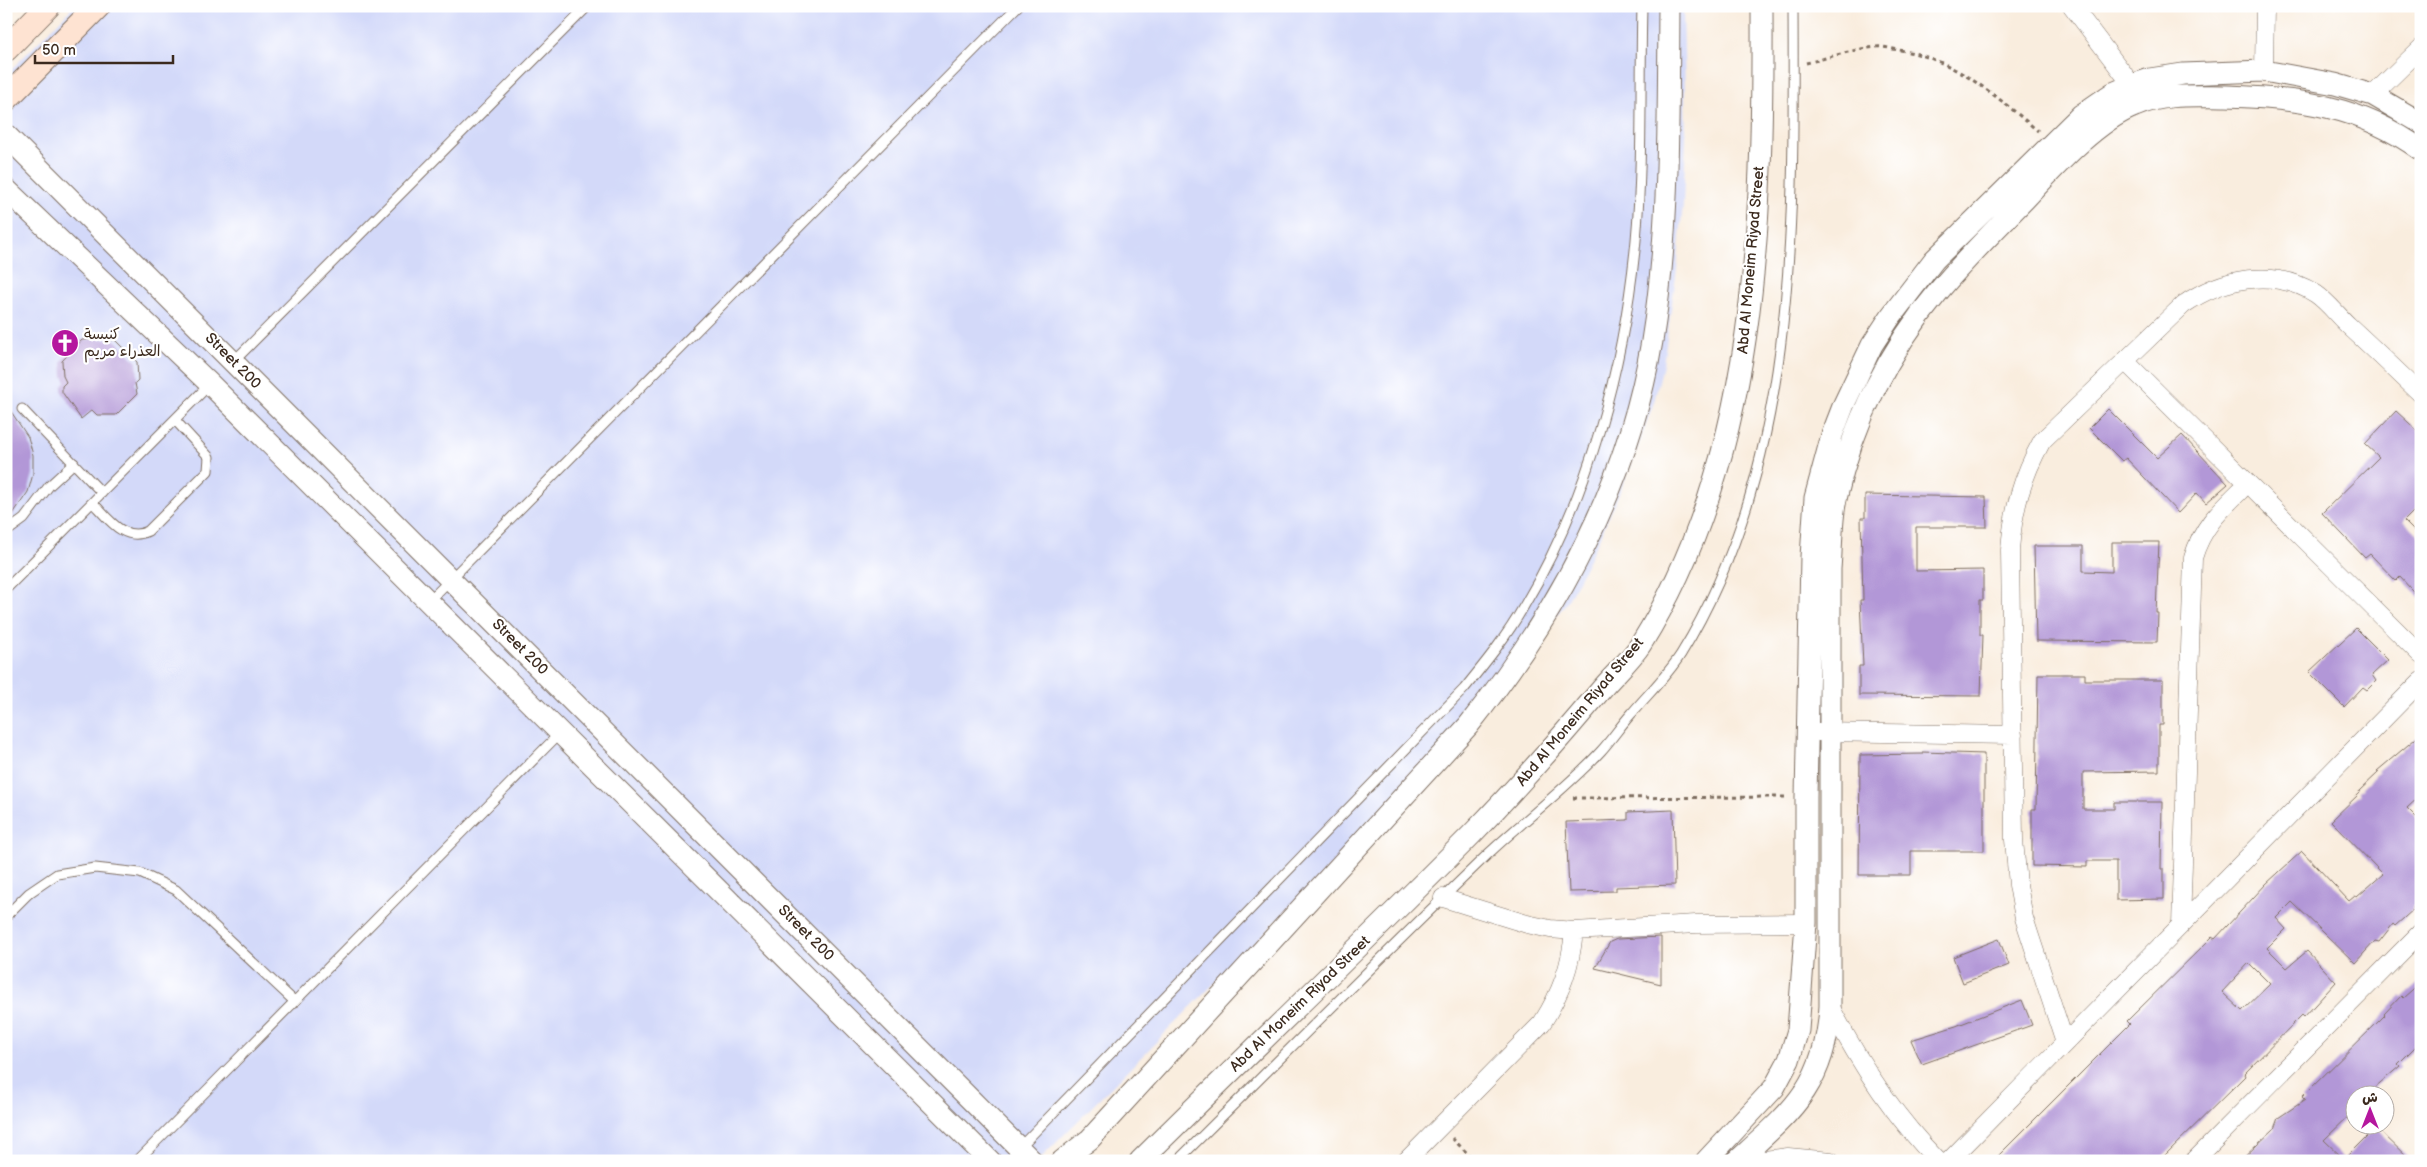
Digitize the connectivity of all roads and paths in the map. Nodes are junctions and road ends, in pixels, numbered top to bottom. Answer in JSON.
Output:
{"nodes":[{"id":1,"x":48,"y":6,"type":"edge"},
{"id":2,"x":98,"y":6,"type":"edge"},
{"id":3,"x":588,"y":6,"type":"edge"},
{"id":4,"x":1018,"y":6,"type":"edge"},
{"id":5,"x":1642,"y":6,"type":"edge"},
{"id":6,"x":1669,"y":6,"type":"edge"},
{"id":7,"x":1762,"y":6,"type":"edge"},
{"id":8,"x":1793,"y":6,"type":"edge"},
{"id":9,"x":2072,"y":6,"type":"edge"},
{"id":10,"x":2265,"y":6,"type":"edge"},
{"id":11,"x":2421,"y":48,"type":"edge"},
{"id":12,"x":6,"y":49,"type":"edge"},
{"id":13,"x":1793,"y":66,"type":"junction"},
{"id":14,"x":2264,"y":71,"type":"junction"},
{"id":15,"x":2132,"y":85,"type":"junction"},
{"id":16,"x":2373,"y":95,"type":"junction"},
{"id":17,"x":6,"y":98,"type":"edge"},
{"id":18,"x":2421,"y":122,"type":"edge"},
{"id":19,"x":6,"y":135,"type":"edge"},
{"id":20,"x":2052,"y":144,"type":"junction"},
{"id":21,"x":2421,"y":150,"type":"edge"},
{"id":22,"x":6,"y":189,"type":"edge"},
{"id":23,"x":234,"y":361,"type":"junction"},
{"id":24,"x":2125,"y":361,"type":"junction"},
{"id":25,"x":210,"y":384,"type":"junction"},
{"id":26,"x":2421,"y":394,"type":"edge"},
{"id":27,"x":22,"y":409,"type":"dead end"},
{"id":28,"x":175,"y":420,"type":"junction"},
{"id":29,"x":74,"y":463,"type":"junction"},
{"id":30,"x":2248,"y":483,"type":"junction"},
{"id":31,"x":102,"y":493,"type":"junction"},
{"id":32,"x":92,"y":503,"type":"junction"},
{"id":33,"x":6,"y":532,"type":"edge"},
{"id":34,"x":451,"y":579,"type":"junction"},
{"id":35,"x":6,"y":589,"type":"edge"},
{"id":36,"x":428,"y":602,"type":"junction"},
{"id":37,"x":2421,"y":655,"type":"edge"},
{"id":38,"x":2421,"y":681,"type":"edge"},
{"id":39,"x":1807,"y":731,"type":"junction"},
{"id":40,"x":1830,"y":732,"type":"junction"},
{"id":41,"x":560,"y":733,"type":"junction"},
{"id":42,"x":2013,"y":735,"type":"junction"},
{"id":43,"x":1806,"y":797,"type":"junction"},
{"id":44,"x":1550,"y":798,"type":"junction"},
{"id":45,"x":1443,"y":898,"type":"junction"},
{"id":46,"x":6,"y":916,"type":"edge"},
{"id":47,"x":1806,"y":923,"type":"junction"},
{"id":48,"x":2181,"y":924,"type":"junction"},
{"id":49,"x":1574,"y":931,"type":"junction"},
{"id":50,"x":2421,"y":932,"type":"edge"},
{"id":51,"x":294,"y":1001,"type":"junction"},
{"id":52,"x":1830,"y":1006,"type":"junction"},
{"id":53,"x":2065,"y":1043,"type":"junction"},
{"id":54,"x":1441,"y":1126,"type":"junction"},
{"id":55,"x":1026,"y":1154,"type":"edge"},
{"id":56,"x":1713,"y":1158,"type":"edge"},
{"id":57,"x":137,"y":1161,"type":"edge"},
{"id":58,"x":990,"y":1161,"type":"edge"},
{"id":59,"x":1062,"y":1161,"type":"edge"},
{"id":60,"x":1140,"y":1161,"type":"edge"},
{"id":61,"x":1177,"y":1161,"type":"edge"},
{"id":62,"x":1406,"y":1161,"type":"edge"},
{"id":63,"x":1475,"y":1161,"type":"edge"},
{"id":64,"x":1737,"y":1161,"type":"edge"},
{"id":65,"x":1756,"y":1161,"type":"edge"},
{"id":66,"x":1831,"y":1161,"type":"edge"},
{"id":67,"x":1938,"y":1161,"type":"edge"},
{"id":68,"x":1949,"y":1161,"type":"edge"},
{"id":69,"x":2194,"y":1161,"type":"edge"}],
"edges":[{"from":1,"to":12,"type":"main road"},
{"from":2,"to":17,"type":"main road"},
{"from":3,"to":23,"type":"lane"},
{"from":4,"to":34,"type":"lane"},
{"from":5,"to":55,"type":"lane"},
{"from":6,"to":59,"type":"street"},
{"from":7,"to":60,"type":"street","name":"Abd Al Moneim Riyad Street"},
{"from":8,"to":13,"type":"lane"},
{"from":9,"to":15,"type":"street"},
{"from":10,"to":14,"type":"street"},
{"from":11,"to":16,"type":"street"},
{"from":13,"to":20,"type":"path"},
{"from":13,"to":44,"type":"lane"},
{"from":14,"to":15,"type":"street"},
{"from":14,"to":16,"type":"street"},
{"from":15,"to":20,"type":"street"},
{"from":16,"to":18,"type":"street"},
{"from":19,"to":23,"type":"street","name":"Street 200"},
{"from":20,"to":39,"type":"street"},
{"from":21,"to":40,"type":"street"},
{"from":22,"to":25,"type":"street"},
{"from":23,"to":34,"type":"street","name":"Street 200"},
{"from":24,"to":26,"type":"street"},
{"from":24,"to":30,"type":"street"},
{"from":24,"to":42,"type":"street"},
{"from":25,"to":28,"type":"lane"},
{"from":25,"to":36,"type":"street"},
{"from":27,"to":29,"type":"lane"},
{"from":28,"to":31,"type":"lane"},
{"from":28,"to":32,"type":"lane"},
{"from":29,"to":31,"type":"lane"},
{"from":29,"to":33,"type":"lane"},
{"from":30,"to":37,"type":"street"},
{"from":30,"to":48,"type":"street"},
{"from":31,"to":32,"type":"lane"},
{"from":32,"to":35,"type":"lane"},
{"from":34,"to":36,"type":"lane"},
{"from":34,"to":55,"type":"street","name":"Street 200"},
{"from":36,"to":41,"type":"street"},
{"from":38,"to":48,"type":"street"},
{"from":39,"to":40,"type":"street"},
{"from":39,"to":43,"type":"street"},
{"from":40,"to":42,"type":"street"},
{"from":40,"to":52,"type":"street"},
{"from":41,"to":51,"type":"lane"},
{"from":41,"to":58,"type":"street"},
{"from":42,"to":53,"type":"street"},
{"from":43,"to":44,"type":"path"},
{"from":43,"to":47,"type":"street"},
{"from":44,"to":45,"type":"lane"},
{"from":45,"to":49,"type":"street"},
{"from":45,"to":61,"type":"lane"},
{"from":46,"to":51,"type":"lane"},
{"from":47,"to":49,"type":"street"},
{"from":47,"to":56,"type":"street"},
{"from":48,"to":53,"type":"street"},
{"from":49,"to":54,"type":"street"},
{"from":50,"to":69,"type":"street"},
{"from":51,"to":57,"type":"lane"},
{"from":52,"to":64,"type":"street"},
{"from":52,"to":67,"type":"street"},
{"from":53,"to":68,"type":"street"},
{"from":54,"to":62,"type":"street"},
{"from":54,"to":63,"type":"path"},
{"from":65,"to":66,"type":"street"}]}
